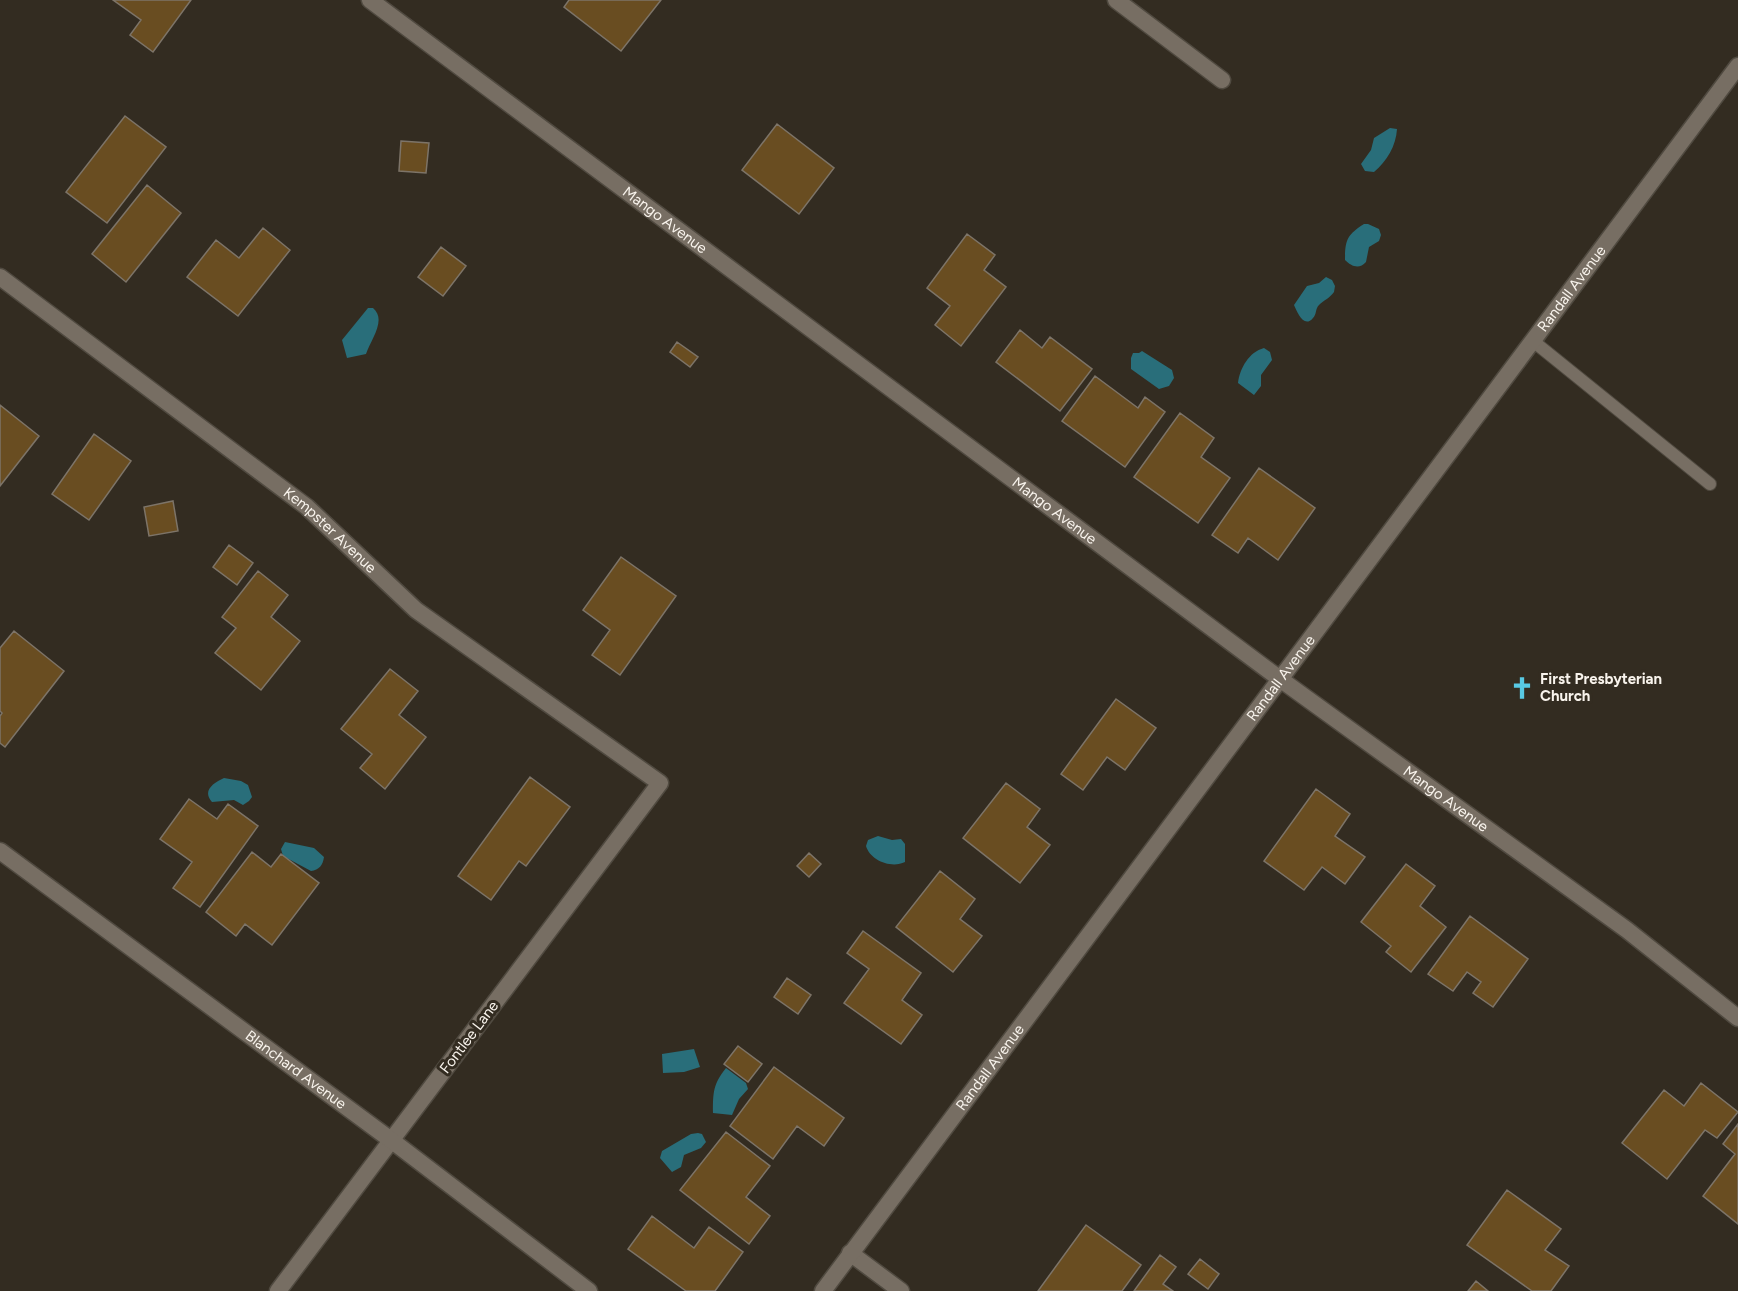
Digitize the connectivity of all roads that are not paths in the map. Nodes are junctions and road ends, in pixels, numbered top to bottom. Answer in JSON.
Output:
{"nodes":[{"id":1,"x":370,"y":0,"type":"edge"},
{"id":2,"x":1116,"y":0,"type":"edge"},
{"id":3,"x":1738,"y":66,"type":"edge"},
{"id":4,"x":1222,"y":80,"type":"dead end"},
{"id":5,"x":0,"y":277,"type":"edge"},
{"id":6,"x":1533,"y":341,"type":"junction"},
{"id":7,"x":1710,"y":484,"type":"dead end"},
{"id":8,"x":1280,"y":679,"type":"junction"},
{"id":9,"x":660,"y":783,"type":"joint"},
{"id":10,"x":0,"y":851,"type":"edge"},
{"id":11,"x":1738,"y":1018,"type":"edge"},
{"id":12,"x":391,"y":1140,"type":"junction"},
{"id":13,"x":850,"y":1253,"type":"junction"},
{"id":14,"x":278,"y":1291,"type":"edge"},
{"id":15,"x":589,"y":1291,"type":"edge"},
{"id":16,"x":823,"y":1291,"type":"edge"},
{"id":17,"x":901,"y":1291,"type":"edge"}],
"edges":[{"from":1,"to":8,"type":"street","name":"Mango Avenue"},
{"from":2,"to":4,"type":"street"},
{"from":3,"to":6,"type":"street","name":"Randall Avenue"},
{"from":5,"to":9,"type":"street","name":"Kempster Avenue"},
{"from":6,"to":7,"type":"lane"},
{"from":6,"to":8,"type":"street","name":"Randall Avenue"},
{"from":8,"to":11,"type":"street","name":"Mango Avenue"},
{"from":8,"to":13,"type":"street","name":"Randall Avenue"},
{"from":9,"to":12,"type":"street","name":"Fontlee Lane"},
{"from":10,"to":12,"type":"street","name":"Blanchard Avenue"},
{"from":12,"to":14,"type":"street","name":"Fontlee Lane"},
{"from":12,"to":15,"type":"street","name":"Blanchard Avenue"},
{"from":13,"to":16,"type":"street","name":"Randall Avenue"},
{"from":13,"to":17,"type":"street"}]}
